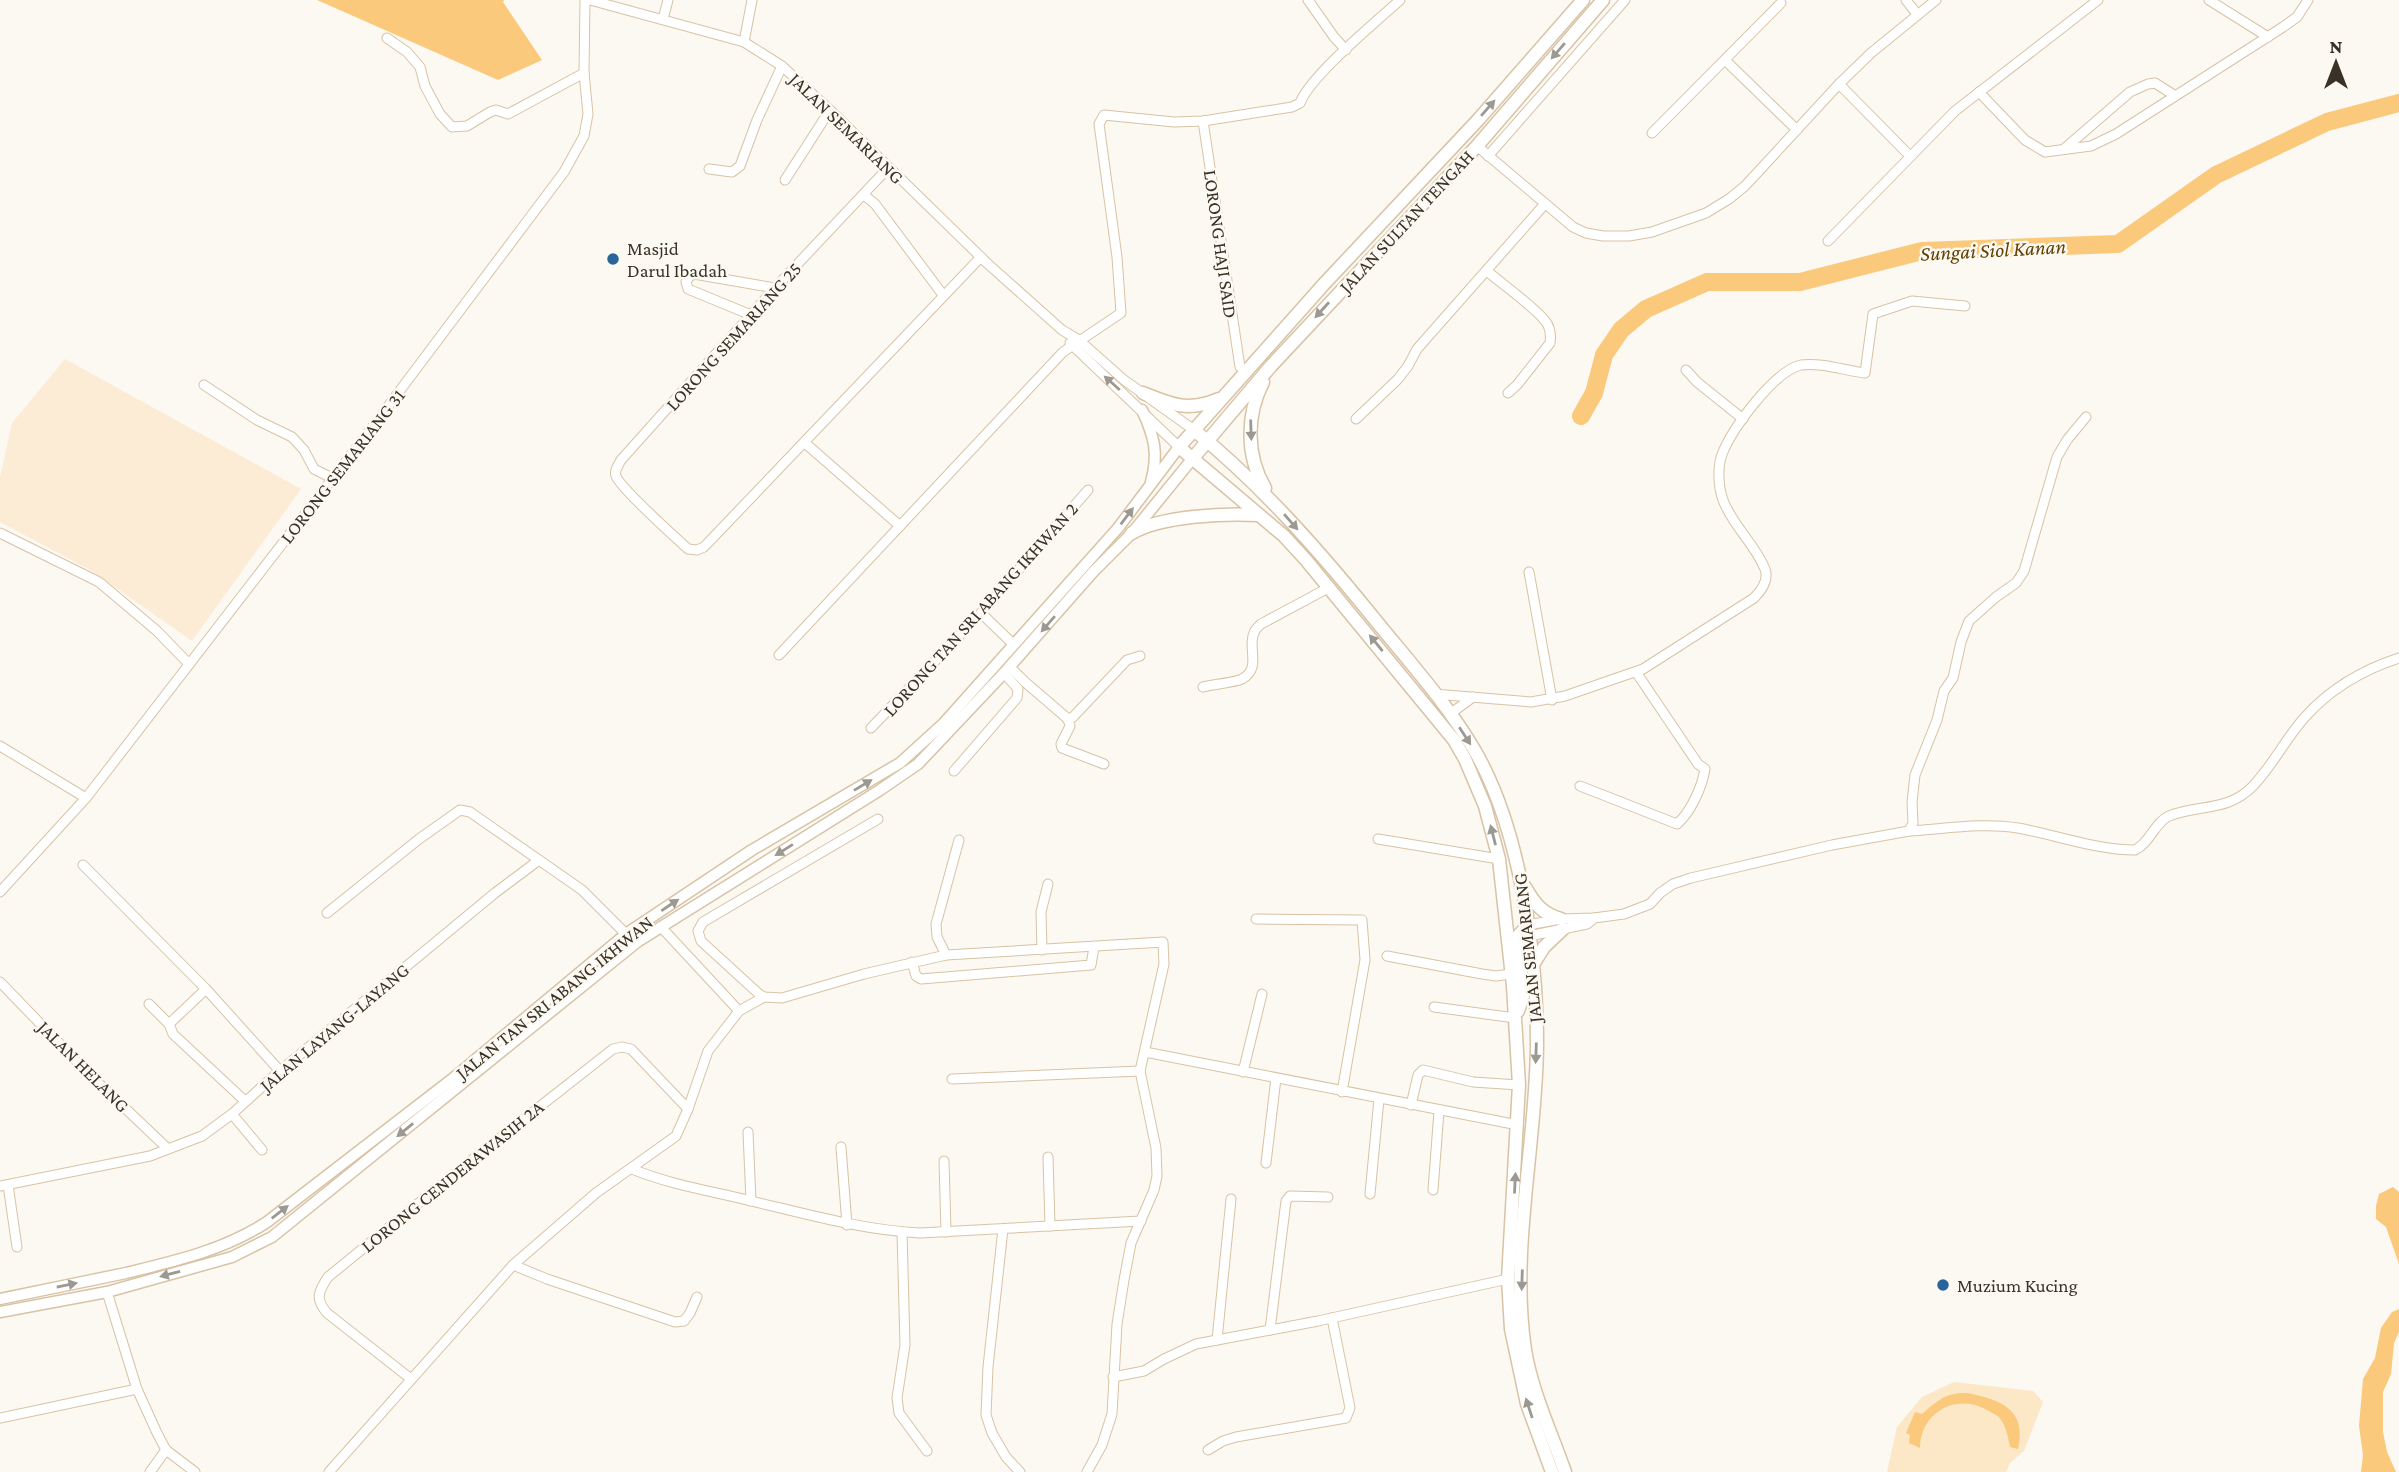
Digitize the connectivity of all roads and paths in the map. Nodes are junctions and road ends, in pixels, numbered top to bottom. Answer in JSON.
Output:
{"nodes":[{"id":1,"x":588,"y":0,"type":"edge"},
{"id":2,"x":668,"y":0,"type":"edge"},
{"id":3,"x":752,"y":0,"type":"edge"},
{"id":4,"x":1308,"y":0,"type":"edge"},
{"id":5,"x":1400,"y":0,"type":"edge"},
{"id":6,"x":1583,"y":0,"type":"edge"},
{"id":7,"x":1603,"y":0,"type":"edge"},
{"id":8,"x":1625,"y":0,"type":"edge"},
{"id":9,"x":1906,"y":0,"type":"edge"},
{"id":10,"x":1936,"y":0,"type":"edge"},
{"id":11,"x":2098,"y":0,"type":"edge"},
{"id":12,"x":2209,"y":0,"type":"edge"},
{"id":13,"x":2308,"y":0,"type":"edge"},
{"id":14,"x":1781,"y":4,"type":"dead end"},
{"id":15,"x":1917,"y":14,"type":"junction"},
{"id":16,"x":663,"y":19,"type":"junction"},
{"id":17,"x":387,"y":37,"type":"dead end"},
{"id":18,"x":2267,"y":37,"type":"junction"},
{"id":19,"x":744,"y":42,"type":"junction"},
{"id":20,"x":1346,"y":50,"type":"junction"},
{"id":21,"x":1725,"y":60,"type":"junction"},
{"id":22,"x":782,"y":66,"type":"junction"},
{"id":23,"x":584,"y":73,"type":"junction"},
{"id":24,"x":1839,"y":84,"type":"junction"},
{"id":25,"x":1979,"y":92,"type":"junction"},
{"id":26,"x":2174,"y":95,"type":"junction"},
{"id":27,"x":830,"y":110,"type":"junction"},
{"id":28,"x":1203,"y":121,"type":"junction"},
{"id":29,"x":1797,"y":130,"type":"junction"},
{"id":30,"x":1652,"y":133,"type":"dead end"},
{"id":31,"x":1476,"y":146,"type":"junction"},
{"id":32,"x":2064,"y":149,"type":"junction"},
{"id":33,"x":1488,"y":156,"type":"junction"},
{"id":34,"x":1910,"y":156,"type":"junction"},
{"id":35,"x":888,"y":168,"type":"junction"},
{"id":36,"x":709,"y":169,"type":"dead end"},
{"id":37,"x":785,"y":180,"type":"dead end"},
{"id":38,"x":864,"y":195,"type":"junction"},
{"id":39,"x":1544,"y":205,"type":"junction"},
{"id":40,"x":1828,"y":241,"type":"dead end"},
{"id":41,"x":981,"y":257,"type":"junction"},
{"id":42,"x":1487,"y":271,"type":"junction"},
{"id":43,"x":775,"y":288,"type":"junction"},
{"id":44,"x":943,"y":295,"type":"junction"},
{"id":45,"x":1965,"y":306,"type":"dead end"},
{"id":46,"x":751,"y":315,"type":"junction"},
{"id":47,"x":1075,"y":343,"type":"junction"},
{"id":48,"x":1271,"y":366,"type":"junction"},
{"id":49,"x":1240,"y":367,"type":"dead end"},
{"id":50,"x":1686,"y":370,"type":"dead end"},
{"id":51,"x":204,"y":385,"type":"dead end"},
{"id":52,"x":1143,"y":393,"type":"junction"},
{"id":53,"x":1508,"y":393,"type":"dead end"},
{"id":54,"x":1226,"y":396,"type":"junction"},
{"id":55,"x":1142,"y":410,"type":"junction"},
{"id":56,"x":2086,"y":417,"type":"dead end"},
{"id":57,"x":1356,"y":419,"type":"dead end"},
{"id":58,"x":1743,"y":419,"type":"junction"},
{"id":59,"x":1194,"y":430,"type":"junction"},
{"id":60,"x":1207,"y":440,"type":"junction"},
{"id":61,"x":805,"y":443,"type":"junction"},
{"id":62,"x":1179,"y":447,"type":"junction"},
{"id":63,"x":1194,"y":458,"type":"junction"},
{"id":64,"x":332,"y":478,"type":"junction"},
{"id":65,"x":1149,"y":488,"type":"junction"},
{"id":66,"x":1088,"y":490,"type":"dead end"},
{"id":67,"x":1270,"y":498,"type":"junction"},
{"id":68,"x":1259,"y":515,"type":"junction"},
{"id":69,"x":900,"y":526,"type":"junction"},
{"id":70,"x":0,"y":533,"type":"edge"},
{"id":71,"x":1132,"y":533,"type":"junction"},
{"id":72,"x":1088,"y":570,"type":"junction"},
{"id":73,"x":1529,"y":572,"type":"dead end"},
{"id":74,"x":1331,"y":587,"type":"junction"},
{"id":75,"x":981,"y":612,"type":"junction"},
{"id":76,"x":1013,"y":644,"type":"junction"},
{"id":77,"x":779,"y":654,"type":"dead end"},
{"id":78,"x":1140,"y":656,"type":"dead end"},
{"id":79,"x":2399,"y":658,"type":"edge"},
{"id":80,"x":189,"y":664,"type":"junction"},
{"id":81,"x":1007,"y":670,"type":"junction"},
{"id":82,"x":1636,"y":672,"type":"junction"},
{"id":83,"x":1203,"y":687,"type":"dead end"},
{"id":84,"x":1434,"y":694,"type":"junction"},
{"id":85,"x":1473,"y":697,"type":"junction"},
{"id":86,"x":1552,"y":699,"type":"junction"},
{"id":87,"x":1452,"y":716,"type":"junction"},
{"id":88,"x":1068,"y":719,"type":"junction"},
{"id":89,"x":871,"y":728,"type":"dead end"},
{"id":90,"x":0,"y":746,"type":"edge"},
{"id":91,"x":1104,"y":764,"type":"dead end"},
{"id":92,"x":954,"y":771,"type":"dead end"},
{"id":93,"x":1580,"y":786,"type":"dead end"},
{"id":94,"x":86,"y":798,"type":"junction"},
{"id":95,"x":878,"y":819,"type":"dead end"},
{"id":96,"x":1909,"y":831,"type":"junction"},
{"id":97,"x":1378,"y":839,"type":"dead end"},
{"id":98,"x":958,"y":840,"type":"dead end"},
{"id":99,"x":1499,"y":859,"type":"junction"},
{"id":100,"x":539,"y":860,"type":"junction"},
{"id":101,"x":83,"y":866,"type":"dead end"},
{"id":102,"x":1521,"y":881,"type":"junction"},
{"id":103,"x":1048,"y":884,"type":"dead end"},
{"id":104,"x":0,"y":892,"type":"edge"},
{"id":105,"x":327,"y":913,"type":"dead end"},
{"id":106,"x":1256,"y":919,"type":"dead end"},
{"id":107,"x":1562,"y":924,"type":"junction"},
{"id":108,"x":661,"y":927,"type":"junction"},
{"id":109,"x":1529,"y":930,"type":"junction"},
{"id":110,"x":626,"y":934,"type":"junction"},
{"id":111,"x":1094,"y":947,"type":"junction"},
{"id":112,"x":1042,"y":950,"type":"junction"},
{"id":113,"x":946,"y":955,"type":"junction"},
{"id":114,"x":1387,"y":956,"type":"dead end"},
{"id":115,"x":912,"y":962,"type":"junction"},
{"id":116,"x":1532,"y":966,"type":"junction"},
{"id":117,"x":1511,"y":974,"type":"junction"},
{"id":118,"x":0,"y":982,"type":"edge"},
{"id":119,"x":206,"y":989,"type":"junction"},
{"id":120,"x":1262,"y":995,"type":"dead end"},
{"id":121,"x":764,"y":997,"type":"junction"},
{"id":122,"x":149,"y":1004,"type":"dead end"},
{"id":123,"x":1434,"y":1007,"type":"dead end"},
{"id":124,"x":739,"y":1011,"type":"junction"},
{"id":125,"x":1515,"y":1016,"type":"junction"},
{"id":126,"x":169,"y":1024,"type":"junction"},
{"id":127,"x":1145,"y":1052,"type":"junction"},
{"id":128,"x":280,"y":1071,"type":"junction"},
{"id":129,"x":1140,"y":1071,"type":"junction"},
{"id":130,"x":1243,"y":1072,"type":"junction"},
{"id":131,"x":1276,"y":1078,"type":"junction"},
{"id":132,"x":951,"y":1079,"type":"dead end"},
{"id":133,"x":1519,"y":1085,"type":"junction"},
{"id":134,"x":1342,"y":1092,"type":"junction"},
{"id":135,"x":1379,"y":1099,"type":"junction"},
{"id":136,"x":246,"y":1101,"type":"junction"},
{"id":137,"x":1411,"y":1105,"type":"junction"},
{"id":138,"x":688,"y":1109,"type":"junction"},
{"id":139,"x":1439,"y":1111,"type":"junction"},
{"id":140,"x":232,"y":1115,"type":"junction"},
{"id":141,"x":1518,"y":1125,"type":"junction"},
{"id":142,"x":748,"y":1132,"type":"dead end"},
{"id":143,"x":841,"y":1147,"type":"dead end"},
{"id":144,"x":168,"y":1149,"type":"junction"},
{"id":145,"x":262,"y":1150,"type":"dead end"},
{"id":146,"x":1048,"y":1157,"type":"dead end"},
{"id":147,"x":944,"y":1161,"type":"dead end"},
{"id":148,"x":1266,"y":1163,"type":"dead end"},
{"id":149,"x":632,"y":1169,"type":"junction"},
{"id":150,"x":4,"y":1186,"type":"edge"},
{"id":151,"x":1433,"y":1190,"type":"dead end"},
{"id":152,"x":1370,"y":1194,"type":"dead end"},
{"id":153,"x":1328,"y":1197,"type":"dead end"},
{"id":154,"x":1230,"y":1199,"type":"dead end"},
{"id":155,"x":751,"y":1201,"type":"junction"},
{"id":156,"x":1141,"y":1221,"type":"junction"},
{"id":157,"x":846,"y":1224,"type":"junction"},
{"id":158,"x":1051,"y":1226,"type":"junction"},
{"id":159,"x":1003,"y":1229,"type":"junction"},
{"id":160,"x":902,"y":1232,"type":"junction"},
{"id":161,"x":946,"y":1232,"type":"junction"},
{"id":162,"x":17,"y":1247,"type":"dead end"},
{"id":163,"x":513,"y":1265,"type":"junction"},
{"id":164,"x":1508,"y":1279,"type":"junction"},
{"id":165,"x":107,"y":1292,"type":"junction"},
{"id":166,"x":696,"y":1297,"type":"dead end"},
{"id":167,"x":0,"y":1299,"type":"edge"},
{"id":168,"x":0,"y":1312,"type":"edge"},
{"id":169,"x":1332,"y":1318,"type":"junction"},
{"id":170,"x":1270,"y":1330,"type":"junction"},
{"id":171,"x":1217,"y":1340,"type":"junction"},
{"id":172,"x":1113,"y":1377,"type":"junction"},
{"id":173,"x":411,"y":1379,"type":"junction"},
{"id":174,"x":137,"y":1389,"type":"junction"},
{"id":175,"x":0,"y":1418,"type":"edge"},
{"id":176,"x":166,"y":1450,"type":"junction"},
{"id":177,"x":1208,"y":1450,"type":"dead end"},
{"id":178,"x":927,"y":1451,"type":"dead end"},
{"id":179,"x":150,"y":1472,"type":"edge"},
{"id":180,"x":195,"y":1472,"type":"edge"},
{"id":181,"x":329,"y":1472,"type":"edge"},
{"id":182,"x":1020,"y":1472,"type":"edge"},
{"id":183,"x":1087,"y":1472,"type":"edge"},
{"id":184,"x":1552,"y":1472,"type":"edge"},
{"id":185,"x":1565,"y":1472,"type":"edge"}],
"edges":[{"from":1,"to":16,"type":"street","name":"JALAN SEMARIANG"},
{"from":1,"to":23,"type":"street","name":"LORONG SEMARIANG 31"},
{"from":2,"to":16,"type":"street"},
{"from":3,"to":19,"type":"street"},
{"from":4,"to":20,"type":"street"},
{"from":5,"to":20,"type":"street"},
{"from":54,"to":6,"type":"main road","name":"JALAN SULTAN TENGAH","one_way":true},
{"from":7,"to":31,"type":"main road","name":"JALAN SULTAN TENGAH","one_way":true},
{"from":8,"to":33,"type":"street"},
{"from":9,"to":15,"type":"street"},
{"from":10,"to":15,"type":"street"},
{"from":11,"to":25,"type":"street"},
{"from":12,"to":18,"type":"street"},
{"from":13,"to":18,"type":"street"},
{"from":14,"to":21,"type":"street"},
{"from":15,"to":24,"type":"street"},
{"from":16,"to":19,"type":"street","name":"JALAN SEMARIANG"},
{"from":17,"to":23,"type":"street"},
{"from":18,"to":26,"type":"street"},
{"from":19,"to":22,"type":"street","name":"JALAN SEMARIANG"},
{"from":20,"to":28,"type":"street"},
{"from":21,"to":29,"type":"street"},
{"from":21,"to":30,"type":"street"},
{"from":22,"to":27,"type":"street","name":"JALAN SEMARIANG"},
{"from":22,"to":36,"type":"street"},
{"from":23,"to":64,"type":"street","name":"LORONG SEMARIANG 31"},
{"from":24,"to":29,"type":"street"},
{"from":24,"to":34,"type":"street"},
{"from":25,"to":32,"type":"street"},
{"from":25,"to":34,"type":"street"},
{"from":26,"to":32,"type":"street"},
{"from":26,"to":32,"type":"street"},
{"from":27,"to":35,"type":"street","name":"JALAN SEMARIANG"},
{"from":27,"to":37,"type":"street"},
{"from":28,"to":47,"type":"street"},
{"from":28,"to":49,"type":"street","name":"LORONG HAJI SAID"},
{"from":29,"to":39,"type":"street"},
{"from":31,"to":33,"type":"street"},
{"from":31,"to":48,"type":"main road","name":"JALAN SULTAN TENGAH","one_way":true},
{"from":33,"to":39,"type":"street"},
{"from":34,"to":40,"type":"street"},
{"from":35,"to":38,"type":"street","name":"LORONG SEMARIANG 25"},
{"from":35,"to":41,"type":"street","name":"JALAN SEMARIANG"},
{"from":38,"to":43,"type":"street","name":"LORONG SEMARIANG 25"},
{"from":38,"to":44,"type":"street"},
{"from":39,"to":42,"type":"street"},
{"from":41,"to":44,"type":"street"},
{"from":41,"to":47,"type":"street","name":"JALAN SEMARIANG"},
{"from":42,"to":53,"type":"street"},
{"from":42,"to":57,"type":"street"},
{"from":43,"to":46,"type":"street","name":"LORONG SEMARIANG 25"},
{"from":43,"to":46,"type":"street"},
{"from":44,"to":61,"type":"street"},
{"from":45,"to":58,"type":"street"},
{"from":46,"to":61,"type":"street","name":"LORONG SEMARIANG 25"},
{"from":47,"to":52,"type":"street"},
{"from":55,"to":47,"type":"street","one_way":true},
{"from":47,"to":69,"type":"street"},
{"from":48,"to":60,"type":"main road","name":"JALAN SULTAN TENGAH"},
{"from":48,"to":67,"type":"main road","one_way":true},
{"from":50,"to":58,"type":"street"},
{"from":51,"to":64,"type":"street"},
{"from":52,"to":54,"type":"main road"},
{"from":52,"to":59,"type":"street"},
{"from":54,"to":59,"type":"main road","name":"JALAN SULTAN TENGAH"},
{"from":55,"to":62,"type":"street"},
{"from":55,"to":65,"type":"street"},
{"from":56,"to":96,"type":"street"},
{"from":58,"to":82,"type":"street"},
{"from":59,"to":60,"type":"main road","name":"JALAN SEMARIANG"},
{"from":59,"to":62,"type":"main road","name":"JALAN SULTAN TENGAH"},
{"from":60,"to":63,"type":"main road","name":"JALAN SULTAN TENGAH"},
{"from":60,"to":67,"type":"main road","name":"JALAN SEMARIANG"},
{"from":61,"to":69,"type":"street"},
{"from":62,"to":63,"type":"main road","name":"JALAN SEMARIANG"},
{"from":62,"to":65,"type":"street"},
{"from":63,"to":68,"type":"main road","name":"JALAN SEMARIANG"},
{"from":63,"to":71,"type":"street"},
{"from":64,"to":80,"type":"street","name":"LORONG SEMARIANG 31"},
{"from":72,"to":65,"type":"street","one_way":true},
{"from":66,"to":75,"type":"street","name":"LORONG TAN SRI ABANG IKHWAN 2"},
{"from":67,"to":84,"type":"main road","name":"JALAN SEMARIANG","one_way":true},
{"from":68,"to":71,"type":"main road"},
{"from":68,"to":74,"type":"main road","name":"JALAN SEMARIANG"},
{"from":69,"to":77,"type":"street"},
{"from":70,"to":80,"type":"street"},
{"from":71,"to":72,"type":"street"},
{"from":72,"to":76,"type":"street","name":"JALAN TAN SRI ABANG IKHWAN"},
{"from":72,"to":81,"type":"street","name":"JALAN TAN SRI ABANG IKHWAN","one_way":true},
{"from":73,"to":86,"type":"street"},
{"from":74,"to":83,"type":"street"},
{"from":99,"to":74,"type":"main road","name":"JALAN SEMARIANG","one_way":true},
{"from":75,"to":76,"type":"street"},
{"from":75,"to":89,"type":"street","name":"LORONG TAN SRI ABANG IKHWAN 2"},
{"from":110,"to":76,"type":"street","name":"JALAN TAN SRI ABANG IKHWAN","one_way":true},
{"from":78,"to":88,"type":"street"},
{"from":79,"to":96,"type":"street"},
{"from":80,"to":94,"type":"street","name":"LORONG SEMARIANG 31"},
{"from":81,"to":88,"type":"street"},
{"from":81,"to":92,"type":"street"},
{"from":81,"to":108,"type":"street","name":"JALAN TAN SRI ABANG IKHWAN","one_way":true},
{"from":82,"to":86,"type":"street"},
{"from":82,"to":93,"type":"street"},
{"from":84,"to":85,"type":"street"},
{"from":84,"to":87,"type":"main road","name":"JALAN SEMARIANG"},
{"from":85,"to":86,"type":"street"},
{"from":85,"to":87,"type":"street"},
{"from":87,"to":102,"type":"main road","name":"JALAN SEMARIANG","one_way":true},
{"from":88,"to":91,"type":"street"},
{"from":90,"to":94,"type":"street"},
{"from":94,"to":104,"type":"street","name":"LORONG SEMARIANG 31"},
{"from":95,"to":121,"type":"street"},
{"from":96,"to":107,"type":"street"},
{"from":97,"to":99,"type":"street"},
{"from":98,"to":113,"type":"street"},
{"from":99,"to":117,"type":"main road","name":"JALAN SEMARIANG"},
{"from":100,"to":105,"type":"street"},
{"from":100,"to":110,"type":"street"},
{"from":100,"to":128,"type":"street","name":"JALAN LAYANG-LAYANG"},
{"from":101,"to":119,"type":"street"},
{"from":102,"to":107,"type":"main road"},
{"from":102,"to":109,"type":"main road","name":"JALAN SEMARIANG"},
{"from":103,"to":112,"type":"street"},
{"from":106,"to":134,"type":"street"},
{"from":107,"to":109,"type":"street"},
{"from":107,"to":116,"type":"main road"},
{"from":108,"to":124,"type":"street"},
{"from":108,"to":165,"type":"street","name":"JALAN TAN SRI ABANG IKHWAN","one_way":true},
{"from":109,"to":116,"type":"main road","name":"JALAN SEMARIANG"},
{"from":109,"to":125,"type":"main road"},
{"from":167,"to":110,"type":"street","name":"JALAN TAN SRI ABANG IKHWAN","one_way":true},
{"from":111,"to":112,"type":"street"},
{"from":111,"to":115,"type":"street"},
{"from":111,"to":127,"type":"street"},
{"from":112,"to":113,"type":"street"},
{"from":113,"to":115,"type":"street"},
{"from":114,"to":117,"type":"street"},
{"from":115,"to":121,"type":"street"},
{"from":116,"to":185,"type":"main road","name":"JALAN SEMARIANG","one_way":true},
{"from":117,"to":125,"type":"main road","name":"JALAN SEMARIANG"},
{"from":118,"to":144,"type":"street","name":"JALAN HELANG"},
{"from":119,"to":126,"type":"street"},
{"from":119,"to":128,"type":"street"},
{"from":120,"to":130,"type":"street"},
{"from":121,"to":124,"type":"street"},
{"from":122,"to":126,"type":"street"},
{"from":123,"to":125,"type":"street"},
{"from":124,"to":138,"type":"street"},
{"from":125,"to":133,"type":"main road","name":"JALAN SEMARIANG"},
{"from":126,"to":136,"type":"street"},
{"from":127,"to":129,"type":"street"},
{"from":127,"to":130,"type":"street"},
{"from":128,"to":136,"type":"street","name":"JALAN LAYANG-LAYANG"},
{"from":129,"to":132,"type":"street"},
{"from":129,"to":156,"type":"street"},
{"from":130,"to":131,"type":"street"},
{"from":131,"to":134,"type":"street"},
{"from":131,"to":148,"type":"street"},
{"from":133,"to":137,"type":"street"},
{"from":133,"to":141,"type":"main road","name":"JALAN SEMARIANG"},
{"from":134,"to":135,"type":"street"},
{"from":135,"to":137,"type":"street"},
{"from":135,"to":152,"type":"street"},
{"from":136,"to":140,"type":"street","name":"JALAN LAYANG-LAYANG"},
{"from":137,"to":139,"type":"street"},
{"from":138,"to":149,"type":"street"},
{"from":138,"to":173,"type":"street","name":"LORONG CENDERAWASIH 2A"},
{"from":139,"to":141,"type":"street"},
{"from":139,"to":151,"type":"street"},
{"from":140,"to":144,"type":"street","name":"JALAN LAYANG-LAYANG"},
{"from":140,"to":145,"type":"street"},
{"from":164,"to":141,"type":"main road","name":"JALAN SEMARIANG","one_way":true},
{"from":142,"to":155,"type":"street"},
{"from":143,"to":157,"type":"street"},
{"from":144,"to":150,"type":"street","name":"JALAN LAYANG-LAYANG"},
{"from":146,"to":158,"type":"street"},
{"from":147,"to":161,"type":"street"},
{"from":149,"to":155,"type":"street"},
{"from":149,"to":163,"type":"street"},
{"from":150,"to":162,"type":"street"},
{"from":153,"to":170,"type":"street"},
{"from":154,"to":171,"type":"street"},
{"from":155,"to":157,"type":"street"},
{"from":156,"to":158,"type":"street"},
{"from":156,"to":172,"type":"street"},
{"from":157,"to":160,"type":"street"},
{"from":158,"to":159,"type":"street"},
{"from":159,"to":161,"type":"street"},
{"from":159,"to":182,"type":"street"},
{"from":160,"to":161,"type":"street"},
{"from":160,"to":178,"type":"street"},
{"from":163,"to":166,"type":"street"},
{"from":163,"to":173,"type":"street"},
{"from":164,"to":169,"type":"street"},
{"from":184,"to":164,"type":"main road","name":"JALAN SEMARIANG","one_way":true},
{"from":165,"to":168,"type":"street"},
{"from":165,"to":174,"type":"street"},
{"from":169,"to":170,"type":"street"},
{"from":169,"to":177,"type":"street"},
{"from":170,"to":171,"type":"street"},
{"from":171,"to":172,"type":"street"},
{"from":172,"to":183,"type":"street"},
{"from":173,"to":181,"type":"street"},
{"from":174,"to":175,"type":"street"},
{"from":174,"to":176,"type":"street"},
{"from":176,"to":179,"type":"street"},
{"from":176,"to":180,"type":"street"}]}
